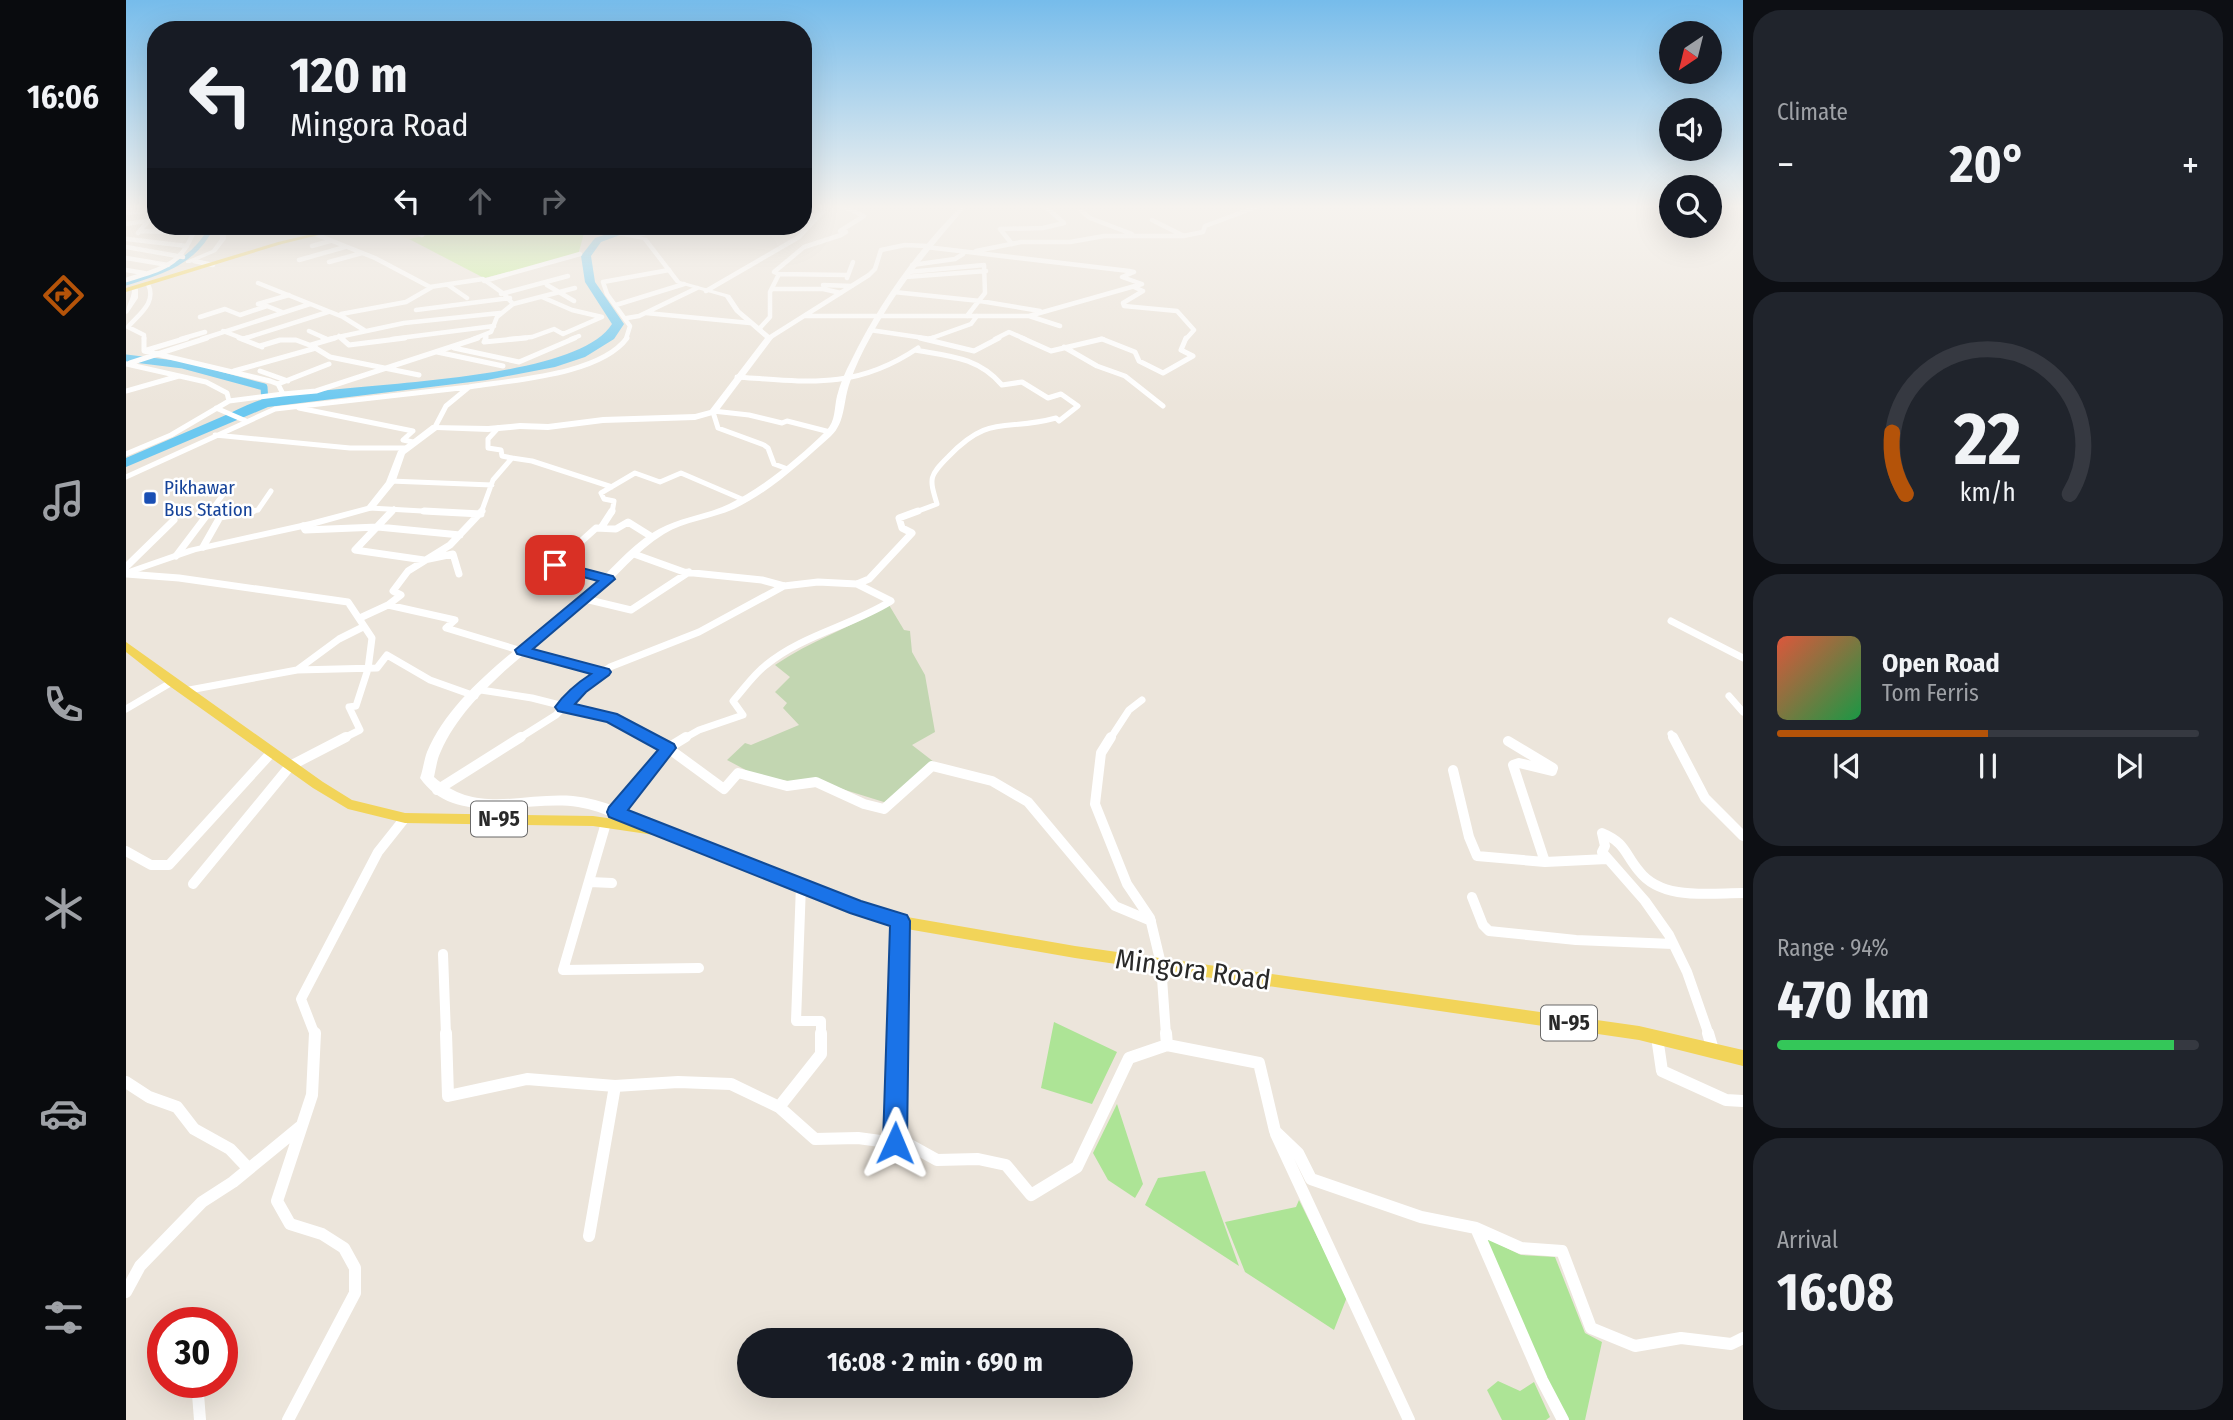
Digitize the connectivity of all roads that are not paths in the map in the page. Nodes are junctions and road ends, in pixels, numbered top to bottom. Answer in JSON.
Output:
{"nodes":[{"id":1,"x":142,"y":272,"type":"edge"},
{"id":2,"x":188,"y":272,"type":"edge"},
{"id":3,"x":402,"y":272,"type":"edge"},
{"id":4,"x":515,"y":272,"type":"edge"},
{"id":5,"x":656,"y":272,"type":"edge"},
{"id":6,"x":670,"y":272,"type":"edge"},
{"id":7,"x":741,"y":272,"type":"edge"},
{"id":8,"x":775,"y":272,"type":"edge"},
{"id":9,"x":848,"y":272,"type":"edge"},
{"id":10,"x":872,"y":272,"type":"edge"},
{"id":11,"x":907,"y":272,"type":"edge"},
{"id":12,"x":986,"y":272,"type":"edge"},
{"id":13,"x":1133,"y":272,"type":"edge"},
{"id":14,"x":147,"y":273,"type":"joint"},
{"id":15,"x":779,"y":274,"type":"junction"},
{"id":16,"x":568,"y":276,"type":"dead end"},
{"id":17,"x":126,"y":280,"type":"edge"},
{"id":18,"x":484,"y":281,"type":"junction"},
{"id":19,"x":258,"y":283,"type":"dead end"},
{"id":20,"x":148,"y":284,"type":"junction"},
{"id":21,"x":684,"y":284,"type":"junction"},
{"id":22,"x":796,"y":284,"type":"dead end"},
{"id":23,"x":448,"y":285,"type":"junction"},
{"id":24,"x":547,"y":285,"type":"dead end"},
{"id":25,"x":852,"y":286,"type":"junction"},
{"id":26,"x":432,"y":287,"type":"junction"},
{"id":27,"x":1135,"y":287,"type":"junction"},
{"id":28,"x":575,"y":288,"type":"dead end"},
{"id":29,"x":697,"y":288,"type":"junction"},
{"id":30,"x":135,"y":289,"type":"junction"},
{"id":31,"x":773,"y":289,"type":"junction"},
{"id":32,"x":126,"y":290,"type":"edge"},
{"id":33,"x":706,"y":291,"type":"junction"},
{"id":34,"x":894,"y":292,"type":"junction"},
{"id":35,"x":559,"y":293,"type":"junction"},
{"id":36,"x":841,"y":293,"type":"junction"},
{"id":37,"x":290,"y":294,"type":"junction"},
{"id":38,"x":501,"y":294,"type":"junction"},
{"id":39,"x":542,"y":297,"type":"junction"},
{"id":40,"x":467,"y":298,"type":"dead end"},
{"id":41,"x":574,"y":300,"type":"dead end"},
{"id":42,"x":511,"y":301,"type":"junction"},
{"id":43,"x":981,"y":301,"type":"junction"},
{"id":44,"x":310,"y":304,"type":"junction"},
{"id":45,"x":616,"y":304,"type":"junction"},
{"id":46,"x":416,"y":310,"type":"dead end"},
{"id":47,"x":331,"y":311,"type":"junction"},
{"id":48,"x":126,"y":312,"type":"edge"},
{"id":49,"x":231,"y":312,"type":"junction"},
{"id":50,"x":282,"y":312,"type":"junction"},
{"id":51,"x":1044,"y":312,"type":"junction"},
{"id":52,"x":500,"y":313,"type":"junction"},
{"id":53,"x":646,"y":313,"type":"junction"},
{"id":54,"x":341,"y":314,"type":"junction"},
{"id":55,"x":804,"y":316,"type":"junction"},
{"id":56,"x":967,"y":316,"type":"junction"},
{"id":57,"x":976,"y":316,"type":"junction"},
{"id":58,"x":1029,"y":316,"type":"junction"},
{"id":59,"x":200,"y":317,"type":"dead end"},
{"id":60,"x":878,"y":317,"type":"junction"},
{"id":61,"x":627,"y":318,"type":"junction"},
{"id":62,"x":239,"y":321,"type":"dead end"},
{"id":63,"x":750,"y":323,"type":"junction"},
{"id":64,"x":494,"y":326,"type":"junction"},
{"id":65,"x":1060,"y":326,"type":"dead end"},
{"id":66,"x":759,"y":329,"type":"junction"},
{"id":67,"x":364,"y":330,"type":"junction"},
{"id":68,"x":870,"y":330,"type":"junction"},
{"id":69,"x":223,"y":331,"type":"junction"},
{"id":70,"x":309,"y":331,"type":"dead end"},
{"id":71,"x":487,"y":334,"type":"junction"},
{"id":72,"x":339,"y":336,"type":"junction"},
{"id":73,"x":579,"y":337,"type":"dead end"},
{"id":74,"x":769,"y":338,"type":"junction"},
{"id":75,"x":243,"y":339,"type":"junction"},
{"id":76,"x":929,"y":339,"type":"junction"},
{"id":77,"x":328,"y":340,"type":"junction"},
{"id":78,"x":314,"y":347,"type":"junction"},
{"id":79,"x":451,"y":347,"type":"junction"},
{"id":80,"x":1064,"y":347,"type":"junction"},
{"id":81,"x":915,"y":350,"type":"junction"},
{"id":82,"x":144,"y":351,"type":"junction"},
{"id":83,"x":436,"y":352,"type":"junction"},
{"id":84,"x":158,"y":354,"type":"junction"},
{"id":85,"x":329,"y":364,"type":"dead end"},
{"id":86,"x":126,"y":365,"type":"edge"},
{"id":87,"x":502,"y":366,"type":"dead end"},
{"id":88,"x":384,"y":368,"type":"junction"},
{"id":89,"x":234,"y":371,"type":"junction"},
{"id":90,"x":260,"y":371,"type":"dead end"},
{"id":91,"x":419,"y":375,"type":"dead end"},
{"id":92,"x":182,"y":376,"type":"junction"},
{"id":93,"x":737,"y":377,"type":"junction"},
{"id":94,"x":847,"y":380,"type":"junction"},
{"id":95,"x":288,"y":381,"type":"junction"},
{"id":96,"x":278,"y":384,"type":"junction"},
{"id":97,"x":468,"y":387,"type":"junction"},
{"id":98,"x":316,"y":390,"type":"junction"},
{"id":99,"x":126,"y":391,"type":"edge"},
{"id":100,"x":283,"y":394,"type":"junction"},
{"id":101,"x":229,"y":401,"type":"junction"},
{"id":102,"x":311,"y":404,"type":"junction"},
{"id":103,"x":294,"y":406,"type":"junction"},
{"id":104,"x":1163,"y":406,"type":"dead end"},
{"id":105,"x":218,"y":408,"type":"junction"},
{"id":106,"x":713,"y":412,"type":"junction"},
{"id":107,"x":245,"y":420,"type":"junction"},
{"id":108,"x":435,"y":427,"type":"junction"},
{"id":109,"x":498,"y":428,"type":"junction"},
{"id":110,"x":830,"y":432,"type":"junction"},
{"id":111,"x":215,"y":435,"type":"junction"},
{"id":112,"x":410,"y":445,"type":"junction"},
{"id":113,"x":126,"y":454,"type":"edge"},
{"id":114,"x":512,"y":458,"type":"junction"},
{"id":115,"x":785,"y":468,"type":"junction"},
{"id":116,"x":126,"y":477,"type":"edge"},
{"id":117,"x":390,"y":481,"type":"junction"},
{"id":118,"x":492,"y":485,"type":"junction"},
{"id":119,"x":612,"y":487,"type":"junction"},
{"id":120,"x":228,"y":488,"type":"dead end"},
{"id":121,"x":271,"y":491,"type":"dead end"},
{"id":122,"x":744,"y":500,"type":"junction"},
{"id":123,"x":370,"y":508,"type":"junction"},
{"id":124,"x":394,"y":509,"type":"junction"},
{"id":125,"x":481,"y":514,"type":"junction"},
{"id":126,"x":174,"y":520,"type":"dead end"},
{"id":127,"x":303,"y":526,"type":"junction"},
{"id":128,"x":377,"y":527,"type":"junction"},
{"id":129,"x":601,"y":528,"type":"junction"},
{"id":130,"x":460,"y":535,"type":"junction"},
{"id":131,"x":652,"y":537,"type":"junction"},
{"id":132,"x":203,"y":547,"type":"junction"},
{"id":133,"x":634,"y":554,"type":"junction"},
{"id":134,"x":176,"y":555,"type":"junction"},
{"id":135,"x":424,"y":560,"type":"junction"},
{"id":136,"x":126,"y":567,"type":"edge"},
{"id":137,"x":689,"y":572,"type":"junction"},
{"id":138,"x":126,"y":573,"type":"edge"},
{"id":139,"x":459,"y":574,"type":"dead end"},
{"id":140,"x":608,"y":579,"type":"junction"},
{"id":141,"x":857,"y":584,"type":"junction"},
{"id":142,"x":784,"y":586,"type":"junction"},
{"id":143,"x":585,"y":599,"type":"junction"},
{"id":144,"x":388,"y":605,"type":"junction"},
{"id":145,"x":362,"y":617,"type":"junction"},
{"id":146,"x":1671,"y":621,"type":"dead end"},
{"id":147,"x":363,"y":627,"type":"junction"},
{"id":148,"x":126,"y":646,"type":"edge"},
{"id":149,"x":522,"y":650,"type":"junction"},
{"id":150,"x":1743,"y":658,"type":"edge"},
{"id":151,"x":368,"y":669,"type":"junction"},
{"id":152,"x":297,"y":670,"type":"junction"},
{"id":153,"x":603,"y":672,"type":"junction"},
{"id":154,"x":172,"y":682,"type":"junction"},
{"id":155,"x":184,"y":691,"type":"junction"},
{"id":156,"x":478,"y":693,"type":"junction"},
{"id":157,"x":1729,"y":696,"type":"dead end"},
{"id":158,"x":1142,"y":700,"type":"dead end"},
{"id":159,"x":563,"y":707,"type":"junction"},
{"id":160,"x":126,"y":709,"type":"edge"},
{"id":161,"x":1743,"y":712,"type":"edge"},
{"id":162,"x":1671,"y":734,"type":"dead end"},
{"id":163,"x":1508,"y":741,"type":"dead end"},
{"id":164,"x":668,"y":748,"type":"junction"},
{"id":165,"x":271,"y":753,"type":"junction"},
{"id":166,"x":290,"y":766,"type":"junction"},
{"id":167,"x":1453,"y":770,"type":"dead end"},
{"id":168,"x":437,"y":790,"type":"junction"},
{"id":169,"x":405,"y":818,"type":"junction"},
{"id":170,"x":611,"y":818,"type":"junction"},
{"id":171,"x":1743,"y":836,"type":"edge"},
{"id":172,"x":126,"y":851,"type":"edge"},
{"id":173,"x":1607,"y":859,"type":"junction"},
{"id":174,"x":1545,"y":862,"type":"junction"},
{"id":175,"x":590,"y":882,"type":"junction"},
{"id":176,"x":612,"y":883,"type":"dead end"},
{"id":177,"x":193,"y":884,"type":"dead end"},
{"id":178,"x":801,"y":885,"type":"junction"},
{"id":179,"x":1743,"y":892,"type":"edge"},
{"id":180,"x":1472,"y":897,"type":"dead end"},
{"id":181,"x":900,"y":921,"type":"junction"},
{"id":182,"x":1151,"y":921,"type":"junction"},
{"id":183,"x":1673,"y":944,"type":"junction"},
{"id":184,"x":443,"y":954,"type":"dead end"},
{"id":185,"x":1161,"y":964,"type":"junction"},
{"id":186,"x":699,"y":968,"type":"dead end"},
{"id":187,"x":1657,"y":1037,"type":"junction"},
{"id":188,"x":1167,"y":1045,"type":"junction"},
{"id":189,"x":1713,"y":1050,"type":"junction"},
{"id":190,"x":1743,"y":1058,"type":"edge"},
{"id":191,"x":126,"y":1082,"type":"edge"},
{"id":192,"x":615,"y":1086,"type":"junction"},
{"id":193,"x":1743,"y":1101,"type":"edge"},
{"id":194,"x":779,"y":1107,"type":"junction"},
{"id":195,"x":301,"y":1127,"type":"junction"},
{"id":196,"x":1275,"y":1131,"type":"junction"},
{"id":197,"x":895,"y":1143,"type":"junction"},
{"id":198,"x":249,"y":1169,"type":"junction"},
{"id":199,"x":1476,"y":1228,"type":"junction"},
{"id":200,"x":589,"y":1236,"type":"dead end"},
{"id":201,"x":126,"y":1292,"type":"edge"},
{"id":202,"x":1743,"y":1338,"type":"edge"},
{"id":203,"x":198,"y":1398,"type":"edge"},
{"id":204,"x":200,"y":1420,"type":"edge"},
{"id":205,"x":288,"y":1420,"type":"edge"},
{"id":206,"x":1409,"y":1420,"type":"edge"},
{"id":207,"x":1563,"y":1420,"type":"edge"}],
"edges":[{"from":1,"to":14,"type":"street"},
{"from":2,"to":20,"type":"main road"},
{"from":3,"to":26,"type":"street"},
{"from":4,"to":18,"type":"street"},
{"from":5,"to":45,"type":"street"},
{"from":6,"to":21,"type":"main road"},
{"from":7,"to":33,"type":"street"},
{"from":8,"to":15,"type":"street"},
{"from":9,"to":15,"type":"street"},
{"from":10,"to":25,"type":"street"},
{"from":11,"to":34,"type":"main road"},
{"from":12,"to":43,"type":"street"},
{"from":13,"to":27,"type":"street"},
{"from":14,"to":17,"type":"street"},
{"from":15,"to":31,"type":"street"},
{"from":16,"to":38,"type":"street"},
{"from":18,"to":23,"type":"street"},
{"from":18,"to":38,"type":"street"},
{"from":19,"to":37,"type":"street"},
{"from":20,"to":30,"type":"main road"},
{"from":20,"to":82,"type":"street"},
{"from":21,"to":29,"type":"main road"},
{"from":21,"to":45,"type":"street"},
{"from":22,"to":25,"type":"street"},
{"from":23,"to":26,"type":"street"},
{"from":23,"to":40,"type":"street"},
{"from":24,"to":35,"type":"street"},
{"from":25,"to":36,"type":"street"},
{"from":26,"to":54,"type":"street"},
{"from":27,"to":51,"type":"street"},
{"from":27,"to":80,"type":"street"},
{"from":28,"to":35,"type":"street"},
{"from":29,"to":33,"type":"main road"},
{"from":29,"to":53,"type":"street"},
{"from":30,"to":32,"type":"main road"},
{"from":30,"to":48,"type":"main road"},
{"from":31,"to":36,"type":"street"},
{"from":31,"to":66,"type":"street"},
{"from":33,"to":63,"type":"main road"},
{"from":34,"to":43,"type":"street"},
{"from":34,"to":60,"type":"main road"},
{"from":35,"to":39,"type":"street"},
{"from":35,"to":41,"type":"street"},
{"from":36,"to":55,"type":"street"},
{"from":37,"to":44,"type":"street"},
{"from":37,"to":49,"type":"street"},
{"from":38,"to":42,"type":"street"},
{"from":39,"to":42,"type":"street"},
{"from":39,"to":71,"type":"street"},
{"from":42,"to":46,"type":"street"},
{"from":42,"to":52,"type":"street"},
{"from":43,"to":51,"type":"street"},
{"from":43,"to":56,"type":"street"},
{"from":44,"to":47,"type":"street"},
{"from":44,"to":50,"type":"street"},
{"from":45,"to":61,"type":"street"},
{"from":47,"to":54,"type":"street"},
{"from":47,"to":75,"type":"street"},
{"from":49,"to":50,"type":"street"},
{"from":49,"to":59,"type":"street"},
{"from":50,"to":69,"type":"street"},
{"from":51,"to":58,"type":"street"},
{"from":52,"to":64,"type":"street"},
{"from":52,"to":67,"type":"street"},
{"from":53,"to":61,"type":"street"},
{"from":53,"to":63,"type":"street"},
{"from":54,"to":67,"type":"street"},
{"from":55,"to":60,"type":"street"},
{"from":55,"to":74,"type":"street"},
{"from":56,"to":57,"type":"street"},
{"from":56,"to":60,"type":"street"},
{"from":57,"to":58,"type":"street"},
{"from":57,"to":76,"type":"street"},
{"from":58,"to":65,"type":"street"},
{"from":60,"to":68,"type":"main road"},
{"from":61,"to":97,"type":"street"},
{"from":62,"to":82,"type":"street"},
{"from":63,"to":66,"type":"main road"},
{"from":64,"to":71,"type":"street"},
{"from":64,"to":72,"type":"street"},
{"from":66,"to":74,"type":"main road"},
{"from":67,"to":72,"type":"street"},
{"from":68,"to":76,"type":"street"},
{"from":68,"to":94,"type":"main road"},
{"from":69,"to":75,"type":"street"},
{"from":69,"to":84,"type":"street"},
{"from":70,"to":77,"type":"street"},
{"from":71,"to":79,"type":"street"},
{"from":72,"to":77,"type":"street"},
{"from":73,"to":79,"type":"street"},
{"from":74,"to":93,"type":"main road"},
{"from":75,"to":78,"type":"street"},
{"from":76,"to":80,"type":"street"},
{"from":76,"to":81,"type":"street"},
{"from":77,"to":78,"type":"street"},
{"from":78,"to":88,"type":"street"},
{"from":78,"to":89,"type":"street"},
{"from":79,"to":83,"type":"street"},
{"from":80,"to":104,"type":"street"},
{"from":81,"to":94,"type":"street"},
{"from":81,"to":141,"type":"street"},
{"from":82,"to":84,"type":"street"},
{"from":83,"to":87,"type":"street"},
{"from":83,"to":88,"type":"street"},
{"from":84,"to":86,"type":"street"},
{"from":84,"to":89,"type":"street"},
{"from":85,"to":95,"type":"street"},
{"from":86,"to":92,"type":"street"},
{"from":88,"to":91,"type":"street"},
{"from":88,"to":98,"type":"street"},
{"from":89,"to":96,"type":"street"},
{"from":90,"to":95,"type":"street"},
{"from":92,"to":99,"type":"street"},
{"from":92,"to":101,"type":"street"},
{"from":93,"to":94,"type":"street"},
{"from":93,"to":106,"type":"main road"},
{"from":94,"to":110,"type":"main road"},
{"from":95,"to":96,"type":"street"},
{"from":96,"to":100,"type":"street"},
{"from":97,"to":102,"type":"street"},
{"from":97,"to":108,"type":"street"},
{"from":98,"to":100,"type":"street"},
{"from":98,"to":102,"type":"street"},
{"from":100,"to":101,"type":"street"},
{"from":101,"to":105,"type":"street"},
{"from":102,"to":103,"type":"street"},
{"from":103,"to":107,"type":"street"},
{"from":103,"to":112,"type":"street"},
{"from":105,"to":107,"type":"street"},
{"from":105,"to":113,"type":"street"},
{"from":106,"to":109,"type":"main road"},
{"from":106,"to":110,"type":"street"},
{"from":106,"to":115,"type":"street"},
{"from":107,"to":111,"type":"street"},
{"from":108,"to":109,"type":"main road"},
{"from":108,"to":112,"type":"main road"},
{"from":109,"to":114,"type":"street"},
{"from":110,"to":115,"type":"main road"},
{"from":111,"to":112,"type":"street"},
{"from":111,"to":116,"type":"street"},
{"from":112,"to":117,"type":"main road"},
{"from":114,"to":118,"type":"street"},
{"from":114,"to":119,"type":"street"},
{"from":115,"to":122,"type":"main road"},
{"from":117,"to":118,"type":"street"},
{"from":117,"to":123,"type":"main road"},
{"from":118,"to":125,"type":"street"},
{"from":119,"to":122,"type":"street"},
{"from":119,"to":129,"type":"street"},
{"from":120,"to":134,"type":"street"},
{"from":121,"to":132,"type":"street"},
{"from":122,"to":131,"type":"main road"},
{"from":123,"to":124,"type":"street"},
{"from":123,"to":127,"type":"main road"},
{"from":124,"to":125,"type":"street"},
{"from":124,"to":128,"type":"street"},
{"from":125,"to":130,"type":"street"},
{"from":126,"to":136,"type":"street"},
{"from":127,"to":128,"type":"street"},
{"from":127,"to":132,"type":"main road"},
{"from":128,"to":130,"type":"street"},
{"from":128,"to":135,"type":"street"},
{"from":129,"to":131,"type":"street"},
{"from":129,"to":140,"type":"street"},
{"from":130,"to":135,"type":"street"},
{"from":131,"to":133,"type":"main road"},
{"from":132,"to":134,"type":"main road"},
{"from":133,"to":137,"type":"street"},
{"from":133,"to":140,"type":"main road"},
{"from":134,"to":138,"type":"main road"},
{"from":135,"to":139,"type":"street"},
{"from":135,"to":144,"type":"street"},
{"from":137,"to":142,"type":"street"},
{"from":137,"to":143,"type":"street"},
{"from":138,"to":145,"type":"street"},
{"from":140,"to":143,"type":"main road"},
{"from":141,"to":142,"type":"street"},
{"from":141,"to":164,"type":"street"},
{"from":142,"to":153,"type":"street"},
{"from":143,"to":149,"type":"main road"},
{"from":144,"to":145,"type":"street"},
{"from":144,"to":149,"type":"street"},
{"from":145,"to":147,"type":"street"},
{"from":146,"to":150,"type":"street"},
{"from":147,"to":151,"type":"street"},
{"from":147,"to":152,"type":"street"},
{"from":148,"to":154,"type":"main road","number":"N-95"},
{"from":149,"to":153,"type":"street"},
{"from":149,"to":156,"type":"main road"},
{"from":151,"to":152,"type":"street"},
{"from":151,"to":156,"type":"street"},
{"from":151,"to":166,"type":"street"},
{"from":152,"to":155,"type":"street"},
{"from":153,"to":159,"type":"street"},
{"from":154,"to":155,"type":"main road","number":"N-95"},
{"from":154,"to":160,"type":"street"},
{"from":155,"to":165,"type":"main road","number":"N-95"},
{"from":156,"to":159,"type":"street"},
{"from":156,"to":168,"type":"main road"},
{"from":157,"to":161,"type":"street"},
{"from":158,"to":182,"type":"street"},
{"from":159,"to":164,"type":"street"},
{"from":159,"to":168,"type":"street"},
{"from":162,"to":171,"type":"street"},
{"from":163,"to":174,"type":"street"},
{"from":164,"to":170,"type":"street"},
{"from":164,"to":182,"type":"street"},
{"from":165,"to":166,"type":"main road","number":"N-95"},
{"from":165,"to":172,"type":"street"},
{"from":166,"to":169,"type":"main road","number":"N-95"},
{"from":166,"to":177,"type":"street"},
{"from":167,"to":174,"type":"street"},
{"from":168,"to":170,"type":"main road"},
{"from":169,"to":170,"type":"main road","number":"N-95"},
{"from":169,"to":195,"type":"street"},
{"from":170,"to":175,"type":"street"},
{"from":170,"to":178,"type":"main road","name":"Mingora Road","number":"N-95"},
{"from":173,"to":174,"type":"street"},
{"from":173,"to":179,"type":"street"},
{"from":173,"to":183,"type":"street"},
{"from":175,"to":176,"type":"street"},
{"from":175,"to":186,"type":"street"},
{"from":178,"to":181,"type":"main road","name":"Mingora Road","number":"N-95"},
{"from":178,"to":194,"type":"street"},
{"from":180,"to":183,"type":"street"},
{"from":181,"to":185,"type":"main road","name":"Mingora Road","number":"N-95"},
{"from":181,"to":197,"type":"street"},
{"from":182,"to":185,"type":"street"},
{"from":183,"to":189,"type":"street"},
{"from":184,"to":192,"type":"street"},
{"from":185,"to":187,"type":"main road","name":"Mingora Road","number":"N-95"},
{"from":185,"to":188,"type":"street"},
{"from":187,"to":189,"type":"main road","name":"Mingora Road","number":"N-95"},
{"from":187,"to":193,"type":"street"},
{"from":188,"to":196,"type":"street"},
{"from":188,"to":197,"type":"street"},
{"from":189,"to":190,"type":"main road","name":"Mingora Road","number":"N-95"},
{"from":191,"to":198,"type":"street"},
{"from":192,"to":194,"type":"street"},
{"from":192,"to":200,"type":"street"},
{"from":194,"to":197,"type":"street"},
{"from":195,"to":198,"type":"street"},
{"from":195,"to":205,"type":"street"},
{"from":196,"to":199,"type":"street"},
{"from":196,"to":206,"type":"street"},
{"from":198,"to":201,"type":"street"},
{"from":199,"to":202,"type":"street"},
{"from":199,"to":207,"type":"street"},
{"from":203,"to":204,"type":"street"}]}
